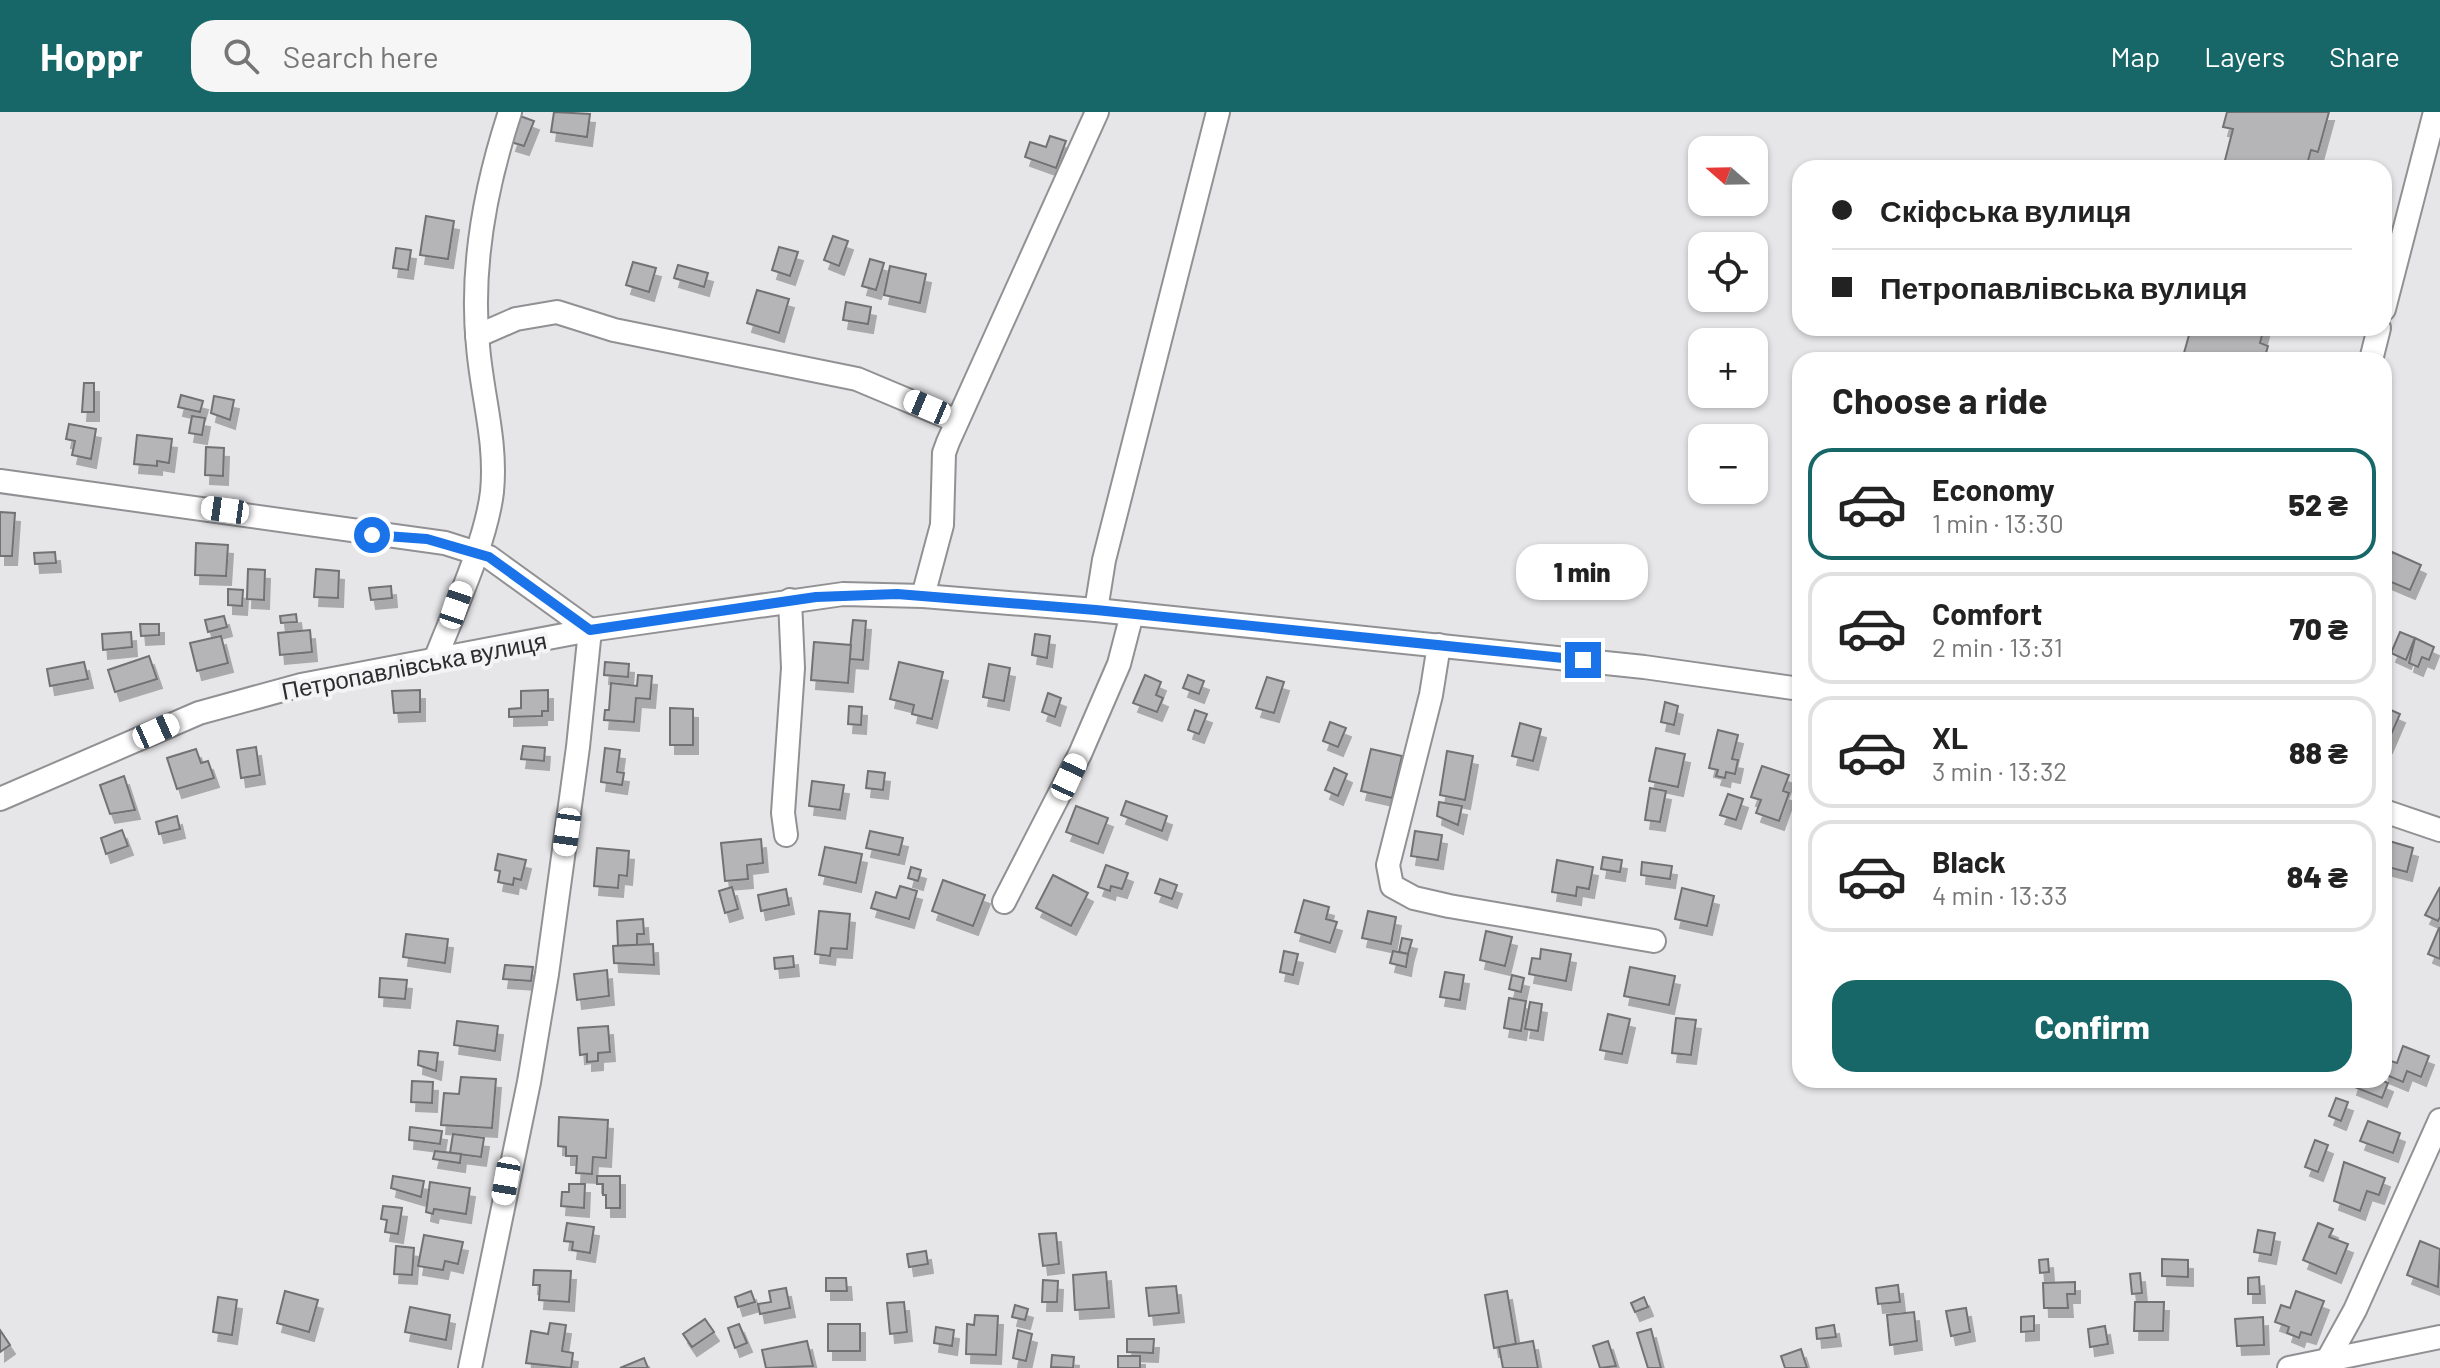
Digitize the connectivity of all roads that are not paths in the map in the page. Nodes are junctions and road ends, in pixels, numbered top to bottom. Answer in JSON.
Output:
{"nodes":[{"id":1,"x":510,"y":112,"type":"edge"},
{"id":2,"x":1097,"y":112,"type":"edge"},
{"id":3,"x":1218,"y":112,"type":"edge"},
{"id":4,"x":2435,"y":112,"type":"edge"},
{"id":5,"x":2392,"y":278,"type":"edge"},
{"id":6,"x":477,"y":336,"type":"junction"},
{"id":7,"x":957,"y":421,"type":"junction"},
{"id":8,"x":0,"y":481,"type":"edge"},
{"id":9,"x":475,"y":551,"type":"junction"},
{"id":10,"x":923,"y":596,"type":"junction"},
{"id":11,"x":790,"y":600,"type":"junction"},
{"id":12,"x":1096,"y":610,"type":"junction"},
{"id":13,"x":1132,"y":614,"type":"junction"},
{"id":14,"x":590,"y":630,"type":"junction"},
{"id":15,"x":1439,"y":645,"type":"junction"},
{"id":16,"x":435,"y":660,"type":"junction"},
{"id":17,"x":1792,"y":688,"type":"edge"},
{"id":18,"x":0,"y":799,"type":"edge"},
{"id":19,"x":2392,"y":814,"type":"edge"},
{"id":20,"x":2440,"y":830,"type":"edge"},
{"id":21,"x":786,"y":835,"type":"dead end"},
{"id":22,"x":1004,"y":902,"type":"dead end"},
{"id":23,"x":1654,"y":941,"type":"dead end"},
{"id":24,"x":2440,"y":1120,"type":"edge"},
{"id":25,"x":2440,"y":1337,"type":"edge"},
{"id":26,"x":2326,"y":1364,"type":"edge"},
{"id":27,"x":470,"y":1368,"type":"edge"},
{"id":28,"x":2289,"y":1368,"type":"edge"}],
"edges":[{"from":1,"to":6,"type":"street"},
{"from":2,"to":7,"type":"street"},
{"from":3,"to":12,"type":"street"},
{"from":4,"to":5,"type":"street"},
{"from":6,"to":7,"type":"street"},
{"from":6,"to":9,"type":"street"},
{"from":7,"to":10,"type":"street"},
{"from":8,"to":9,"type":"street"},
{"from":9,"to":14,"type":"street"},
{"from":9,"to":16,"type":"street"},
{"from":10,"to":11,"type":"street","name":"Петропавлівська вулиця"},
{"from":10,"to":12,"type":"street","name":"Петропавлівська вулиця"},
{"from":11,"to":14,"type":"street","name":"Петропавлівська вулиця"},
{"from":11,"to":21,"type":"street"},
{"from":12,"to":13,"type":"street","name":"Петропавлівська вулиця"},
{"from":13,"to":15,"type":"street","name":"Петропавлівська вулиця"},
{"from":13,"to":22,"type":"street"},
{"from":14,"to":16,"type":"street","name":"Петропавлівська вулиця"},
{"from":14,"to":27,"type":"street"},
{"from":15,"to":17,"type":"street","name":"Петропавлівська вулиця"},
{"from":15,"to":23,"type":"street"},
{"from":16,"to":18,"type":"street","name":"Петропавлівська вулиця"},
{"from":19,"to":20,"type":"street"},
{"from":24,"to":26,"type":"street"},
{"from":25,"to":26,"type":"street"},
{"from":26,"to":28,"type":"street"}]}
